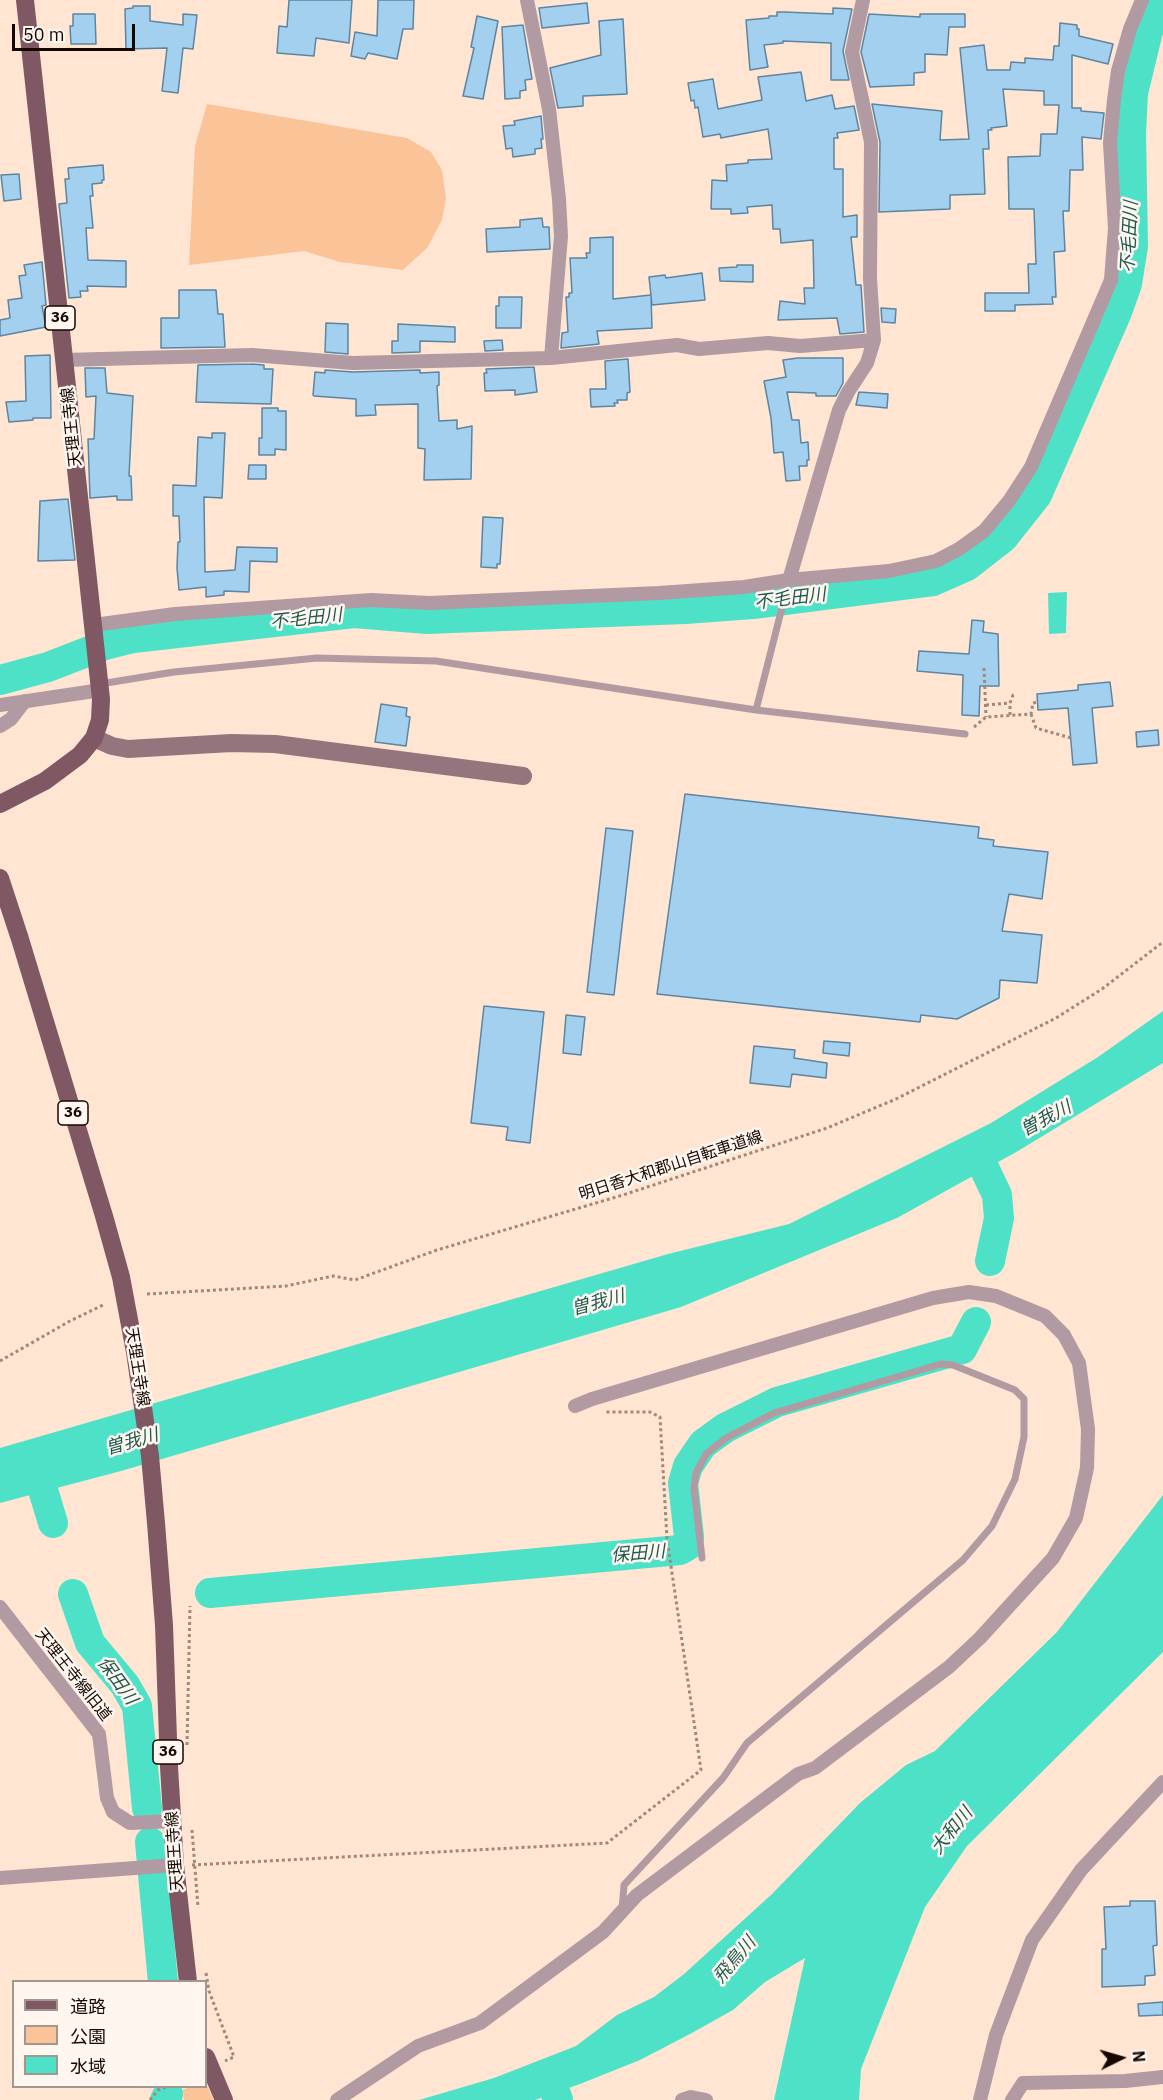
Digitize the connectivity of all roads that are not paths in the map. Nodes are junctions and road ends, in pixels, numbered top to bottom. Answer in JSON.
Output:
{"nodes":[{"id":1,"x":25,"y":0,"type":"edge"},
{"id":2,"x":527,"y":0,"type":"edge"},
{"id":3,"x":863,"y":0,"type":"edge"},
{"id":4,"x":1142,"y":0,"type":"edge"},
{"id":5,"x":874,"y":340,"type":"junction"},
{"id":6,"x":550,"y":358,"type":"junction"},
{"id":7,"x":64,"y":360,"type":"junction"},
{"id":8,"x":789,"y":580,"type":"junction"},
{"id":9,"x":94,"y":630,"type":"junction"},
{"id":10,"x":100,"y":687,"type":"junction"},
{"id":11,"x":25,"y":702,"type":"junction"},
{"id":12,"x":0,"y":705,"type":"edge"},
{"id":13,"x":756,"y":710,"type":"junction"},
{"id":14,"x":0,"y":726,"type":"edge"},
{"id":15,"x":965,"y":734,"type":"road end"},
{"id":16,"x":94,"y":738,"type":"junction"},
{"id":17,"x":523,"y":776,"type":"dead end"},
{"id":18,"x":0,"y":804,"type":"edge"},
{"id":19,"x":0,"y":878,"type":"edge"},
{"id":20,"x":575,"y":1406,"type":"road end"},
{"id":21,"x":702,"y":1558,"type":"dead end"},
{"id":22,"x":0,"y":1607,"type":"edge"},
{"id":23,"x":1163,"y":1782,"type":"edge"},
{"id":24,"x":182,"y":1821,"type":"junction"},
{"id":25,"x":175,"y":1865,"type":"junction"},
{"id":26,"x":0,"y":1878,"type":"edge"},
{"id":27,"x":621,"y":1912,"type":"junction"},
{"id":28,"x":188,"y":1980,"type":"edge"},
{"id":29,"x":207,"y":2059,"type":"edge"},
{"id":30,"x":1163,"y":2077,"type":"edge"},
{"id":31,"x":224,"y":2100,"type":"edge"},
{"id":32,"x":337,"y":2100,"type":"edge"},
{"id":33,"x":682,"y":2100,"type":"edge"},
{"id":34,"x":706,"y":2100,"type":"edge"},
{"id":35,"x":980,"y":2100,"type":"edge"},
{"id":36,"x":1012,"y":2100,"type":"edge"}],
"edges":[{"from":1,"to":7,"type":"main road","name":"天理王寺線","number":"36"},
{"from":2,"to":6,"type":"street"},
{"from":3,"to":5,"type":"street"},
{"from":4,"to":8,"type":"street"},
{"from":5,"to":6,"type":"street"},
{"from":5,"to":8,"type":"street"},
{"from":6,"to":7,"type":"street"},
{"from":7,"to":9,"type":"main road","name":"天理王寺線","number":"36"},
{"from":8,"to":9,"type":"street"},
{"from":8,"to":13,"type":"lane"},
{"from":9,"to":10,"type":"main road","name":"天理王寺線","number":"36"},
{"from":10,"to":11,"type":"street"},
{"from":10,"to":13,"type":"lane"},
{"from":10,"to":16,"type":"main road","name":"天理王寺線","number":"36"},
{"from":11,"to":12,"type":"street"},
{"from":11,"to":14,"type":"street"},
{"from":13,"to":15,"type":"lane"},
{"from":16,"to":17,"type":"street"},
{"from":16,"to":18,"type":"main road"},
{"from":19,"to":24,"type":"main road","name":"天理王寺線","number":"36"},
{"from":20,"to":27,"type":"street"},
{"from":21,"to":27,"type":"lane"},
{"from":22,"to":24,"type":"street","name":"天理王寺線旧道"},
{"from":23,"to":35,"type":"street"},
{"from":24,"to":25,"type":"main road","name":"天理王寺線","number":"36"},
{"from":25,"to":26,"type":"street"},
{"from":25,"to":28,"type":"main road","name":"天理王寺線","number":"36"},
{"from":27,"to":32,"type":"street"},
{"from":29,"to":31,"type":"main road"},
{"from":30,"to":36,"type":"street"},
{"from":33,"to":34,"type":"street"}]}
